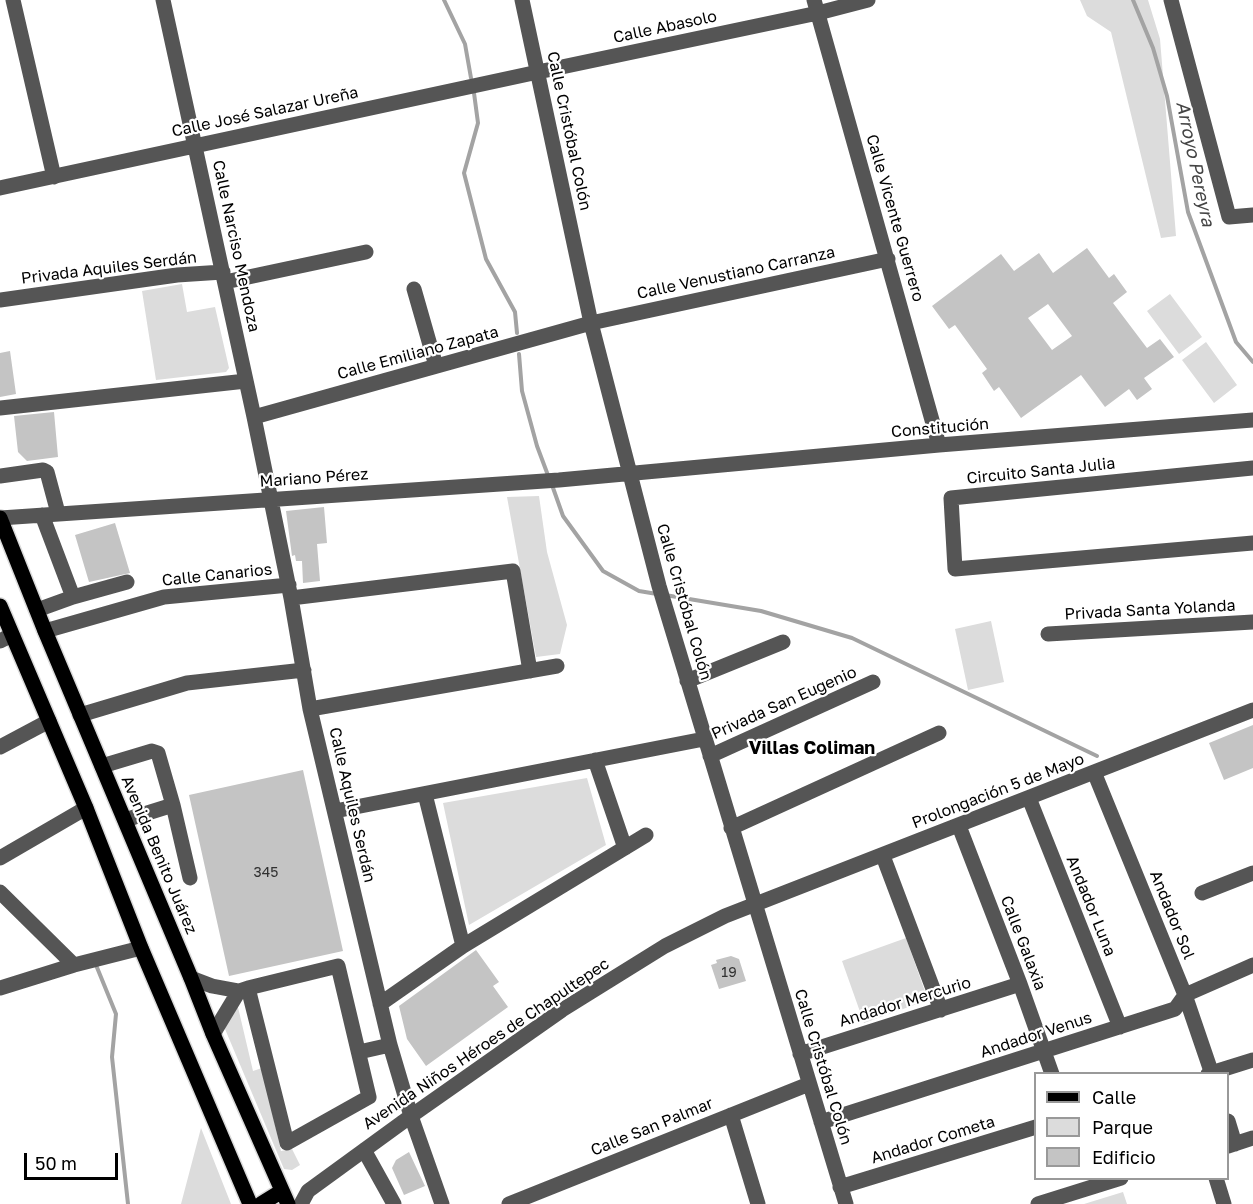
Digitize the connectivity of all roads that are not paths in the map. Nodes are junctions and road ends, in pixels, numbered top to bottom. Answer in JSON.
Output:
{"nodes":[{"id":1,"x":9,"y":0,"type":"edge"},
{"id":2,"x":13,"y":0,"type":"edge"},
{"id":3,"x":163,"y":0,"type":"edge"},
{"id":4,"x":522,"y":0,"type":"edge"},
{"id":5,"x":868,"y":0,"type":"edge"},
{"id":6,"x":1171,"y":0,"type":"edge"},
{"id":7,"x":0,"y":2,"type":"edge"},
{"id":8,"x":816,"y":7,"type":"edge"},
{"id":9,"x":538,"y":72,"type":"junction"},
{"id":10,"x":196,"y":146,"type":"junction"},
{"id":11,"x":54,"y":177,"type":"junction"},
{"id":12,"x":0,"y":188,"type":"edge"},
{"id":13,"x":1253,"y":215,"type":"edge"},
{"id":14,"x":366,"y":252,"type":"dead end"},
{"id":15,"x":888,"y":259,"type":"junction"},
{"id":16,"x":224,"y":277,"type":"junction"},
{"id":17,"x":414,"y":289,"type":"dead end"},
{"id":18,"x":0,"y":300,"type":"edge"},
{"id":19,"x":591,"y":323,"type":"junction"},
{"id":20,"x":436,"y":366,"type":"junction"},
{"id":21,"x":246,"y":381,"type":"junction"},
{"id":22,"x":0,"y":408,"type":"edge"},
{"id":23,"x":254,"y":417,"type":"junction"},
{"id":24,"x":1253,"y":420,"type":"edge"},
{"id":25,"x":939,"y":446,"type":"junction"},
{"id":26,"x":1253,"y":468,"type":"edge"},
{"id":27,"x":630,"y":473,"type":"junction"},
{"id":28,"x":0,"y":476,"type":"edge"},
{"id":29,"x":270,"y":499,"type":"junction"},
{"id":30,"x":58,"y":513,"type":"junction"},
{"id":31,"x":42,"y":515,"type":"junction"},
{"id":32,"x":0,"y":518,"type":"edge"},
{"id":33,"x":1253,"y":543,"type":"edge"},
{"id":34,"x":127,"y":582,"type":"dead end"},
{"id":35,"x":290,"y":592,"type":"junction"},
{"id":36,"x":73,"y":597,"type":"junction"},
{"id":37,"x":0,"y":606,"type":"edge"},
{"id":38,"x":37,"y":610,"type":"junction"},
{"id":39,"x":1253,"y":622,"type":"edge"},
{"id":40,"x":45,"y":631,"type":"junction"},
{"id":41,"x":1048,"y":634,"type":"dead end"},
{"id":42,"x":6,"y":638,"type":"edge"},
{"id":43,"x":783,"y":642,"type":"dead end"},
{"id":44,"x":557,"y":666,"type":"dead end"},
{"id":45,"x":304,"y":670,"type":"junction"},
{"id":46,"x":530,"y":671,"type":"junction"},
{"id":47,"x":687,"y":681,"type":"junction"},
{"id":48,"x":873,"y":682,"type":"dead end"},
{"id":49,"x":310,"y":709,"type":"junction"},
{"id":50,"x":1253,"y":710,"type":"edge"},
{"id":51,"x":80,"y":715,"type":"junction"},
{"id":52,"x":49,"y":721,"type":"junction"},
{"id":53,"x":939,"y":734,"type":"dead end"},
{"id":54,"x":704,"y":739,"type":"junction"},
{"id":55,"x":0,"y":747,"type":"edge"},
{"id":56,"x":710,"y":756,"type":"junction"},
{"id":57,"x":595,"y":760,"type":"junction"},
{"id":58,"x":102,"y":766,"type":"junction"},
{"id":59,"x":1094,"y":772,"type":"junction"},
{"id":60,"x":425,"y":794,"type":"junction"},
{"id":61,"x":1029,"y":798,"type":"junction"},
{"id":62,"x":172,"y":805,"type":"junction"},
{"id":63,"x":86,"y":808,"type":"junction"},
{"id":64,"x":335,"y":811,"type":"junction"},
{"id":65,"x":125,"y":820,"type":"junction"},
{"id":66,"x":959,"y":826,"type":"junction"},
{"id":67,"x":731,"y":828,"type":"junction"},
{"id":68,"x":646,"y":836,"type":"dead end"},
{"id":69,"x":625,"y":848,"type":"junction"},
{"id":70,"x":883,"y":856,"type":"junction"},
{"id":71,"x":0,"y":858,"type":"edge"},
{"id":72,"x":1253,"y":873,"type":"edge"},
{"id":73,"x":190,"y":878,"type":"dead end"},
{"id":74,"x":0,"y":892,"type":"edge"},
{"id":75,"x":1202,"y":893,"type":"dead end"},
{"id":76,"x":755,"y":904,"type":"junction"},
{"id":77,"x":463,"y":946,"type":"junction"},
{"id":78,"x":141,"y":948,"type":"junction"},
{"id":79,"x":1253,"y":964,"type":"edge"},
{"id":80,"x":74,"y":965,"type":"junction"},
{"id":81,"x":191,"y":978,"type":"junction"},
{"id":82,"x":1020,"y":984,"type":"junction"},
{"id":83,"x":0,"y":988,"type":"edge"},
{"id":84,"x":244,"y":989,"type":"junction"},
{"id":85,"x":1185,"y":995,"type":"junction"},
{"id":86,"x":381,"y":1004,"type":"junction"},
{"id":87,"x":941,"y":1010,"type":"junction"},
{"id":88,"x":1120,"y":1027,"type":"junction"},
{"id":89,"x":213,"y":1034,"type":"junction"},
{"id":90,"x":390,"y":1045,"type":"junction"},
{"id":91,"x":359,"y":1052,"type":"junction"},
{"id":92,"x":1045,"y":1052,"type":"junction"},
{"id":93,"x":800,"y":1054,"type":"junction"},
{"id":94,"x":1253,"y":1060,"type":"edge"},
{"id":95,"x":1051,"y":1072,"type":"edge"},
{"id":96,"x":1210,"y":1072,"type":"edge"},
{"id":97,"x":1213,"y":1072,"type":"edge"},
{"id":98,"x":809,"y":1084,"type":"junction"},
{"id":99,"x":411,"y":1116,"type":"junction"},
{"id":100,"x":731,"y":1116,"type":"junction"},
{"id":101,"x":821,"y":1122,"type":"junction"},
{"id":102,"x":1034,"y":1128,"type":"edge"},
{"id":103,"x":1253,"y":1138,"type":"edge"},
{"id":104,"x":1231,"y":1145,"type":"edge"},
{"id":105,"x":364,"y":1150,"type":"junction"},
{"id":106,"x":1114,"y":1180,"type":"edge"},
{"id":107,"x":1216,"y":1180,"type":"edge"},
{"id":108,"x":1085,"y":1184,"type":"edge"},
{"id":109,"x":840,"y":1187,"type":"junction"},
{"id":110,"x":285,"y":1197,"type":"edge"},
{"id":111,"x":305,"y":1198,"type":"edge"},
{"id":112,"x":752,"y":1202,"type":"edge"},
{"id":113,"x":250,"y":1204,"type":"edge"},
{"id":114,"x":261,"y":1204,"type":"edge"},
{"id":115,"x":394,"y":1204,"type":"edge"},
{"id":116,"x":442,"y":1204,"type":"edge"},
{"id":117,"x":509,"y":1204,"type":"edge"},
{"id":118,"x":846,"y":1204,"type":"edge"},
{"id":119,"x":1038,"y":1204,"type":"edge"},
{"id":120,"x":1224,"y":1204,"type":"edge"}],
"edges":[{"from":1,"to":7,"type":"street"},
{"from":2,"to":11,"type":"street"},
{"from":3,"to":10,"type":"street","name":"Calle Narciso Mendoza"},
{"from":4,"to":9,"type":"street","name":"Calle Cristóbal Colón"},
{"from":5,"to":8,"type":"street","name":"Calle Abasolo"},
{"from":6,"to":13,"type":"street"},
{"from":8,"to":9,"type":"street","name":"Calle Abasolo"},
{"from":8,"to":15,"type":"street","name":"Calle Vicente Guerrero"},
{"from":9,"to":10,"type":"street","name":"Calle José Salazar Ureña"},
{"from":9,"to":19,"type":"street","name":"Calle Cristóbal Colón"},
{"from":10,"to":11,"type":"street","name":"Calle José Salazar Ureña"},
{"from":10,"to":16,"type":"street","name":"Calle Narciso Mendoza"},
{"from":11,"to":12,"type":"street","name":"Calle José Salazar Ureña"},
{"from":14,"to":16,"type":"street","name":"Privada Aquiles Serdán"},
{"from":15,"to":19,"type":"street","name":"Calle Venustiano Carranza"},
{"from":15,"to":25,"type":"street","name":"Calle Vicente Guerrero"},
{"from":16,"to":18,"type":"street","name":"Privada Aquiles Serdán"},
{"from":16,"to":21,"type":"street","name":"Calle Narciso Mendoza"},
{"from":17,"to":20,"type":"street"},
{"from":19,"to":20,"type":"street","name":"Calle Emiliano Zapata"},
{"from":19,"to":27,"type":"street","name":"Calle Cristóbal Colón"},
{"from":20,"to":23,"type":"street","name":"Calle Emiliano Zapata"},
{"from":21,"to":22,"type":"street"},
{"from":21,"to":23,"type":"street","name":"Calle Narciso Mendoza"},
{"from":23,"to":29,"type":"street","name":"Calle Narciso Mendoza"},
{"from":24,"to":25,"type":"street","name":"Constitución"},
{"from":25,"to":27,"type":"street","name":"Constitución"},
{"from":26,"to":33,"type":"street","name":"Circuito Santa Julia"},
{"from":27,"to":29,"type":"street","name":"Mariano Pérez"},
{"from":27,"to":47,"type":"street","name":"Calle Cristóbal Colón"},
{"from":28,"to":30,"type":"street"},
{"from":29,"to":30,"type":"street","name":"Mariano Pérez"},
{"from":29,"to":35,"type":"street","name":"Calle Aquiles Serdán"},
{"from":30,"to":31,"type":"street","name":"Mariano Pérez"},
{"from":31,"to":32,"type":"street","name":"Mariano Pérez"},
{"from":31,"to":36,"type":"street"},
{"from":32,"to":38,"type":"main road","name":"Avenida Benito Juárez"},
{"from":34,"to":36,"type":"street"},
{"from":35,"to":40,"type":"street","name":"Calle Canarios"},
{"from":35,"to":45,"type":"street","name":"Calle Aquiles Serdán"},
{"from":35,"to":46,"type":"street","name":"Calle Canarios"},
{"from":36,"to":38,"type":"street"},
{"from":37,"to":42,"type":"main road"},
{"from":38,"to":40,"type":"main road","name":"Avenida Benito Juárez"},
{"from":39,"to":41,"type":"street","name":"Privada Santa Yolanda"},
{"from":40,"to":51,"type":"main road","name":"Avenida Benito Juárez"},
{"from":42,"to":52,"type":"main road"},
{"from":43,"to":47,"type":"street"},
{"from":44,"to":46,"type":"street"},
{"from":45,"to":49,"type":"street","name":"Calle Aquiles Serdán"},
{"from":45,"to":51,"type":"street"},
{"from":46,"to":49,"type":"street"},
{"from":47,"to":54,"type":"street","name":"Calle Cristóbal Colón"},
{"from":48,"to":56,"type":"street","name":"Privada San Eugenio"},
{"from":49,"to":64,"type":"street","name":"Calle Aquiles Serdán"},
{"from":50,"to":59,"type":"street","name":"Prolongación 5 de Mayo"},
{"from":51,"to":58,"type":"main road","name":"Avenida Benito Juárez"},
{"from":52,"to":55,"type":"street"},
{"from":52,"to":63,"type":"main road"},
{"from":53,"to":67,"type":"street"},
{"from":54,"to":56,"type":"street","name":"Calle Cristóbal Colón"},
{"from":54,"to":57,"type":"street"},
{"from":56,"to":67,"type":"street","name":"Calle Cristóbal Colón"},
{"from":57,"to":60,"type":"street"},
{"from":57,"to":69,"type":"street"},
{"from":58,"to":62,"type":"street"},
{"from":58,"to":65,"type":"main road","name":"Avenida Benito Juárez"},
{"from":59,"to":61,"type":"street","name":"Prolongación 5 de Mayo"},
{"from":59,"to":85,"type":"street","name":"Andador Sol"},
{"from":60,"to":64,"type":"street"},
{"from":60,"to":77,"type":"street"},
{"from":61,"to":66,"type":"street","name":"Prolongación 5 de Mayo"},
{"from":61,"to":88,"type":"street","name":"Andador Luna"},
{"from":62,"to":65,"type":"street"},
{"from":62,"to":73,"type":"street"},
{"from":63,"to":71,"type":"street"},
{"from":63,"to":78,"type":"main road"},
{"from":64,"to":86,"type":"street","name":"Calle Aquiles Serdán"},
{"from":65,"to":81,"type":"main road","name":"Avenida Benito Juárez"},
{"from":66,"to":70,"type":"street","name":"Prolongación 5 de Mayo"},
{"from":66,"to":82,"type":"street","name":"Calle Galaxia"},
{"from":67,"to":76,"type":"street","name":"Calle Cristóbal Colón"},
{"from":68,"to":69,"type":"street"},
{"from":69,"to":77,"type":"street"},
{"from":70,"to":76,"type":"street","name":"Prolongación 5 de Mayo"},
{"from":70,"to":87,"type":"street"},
{"from":72,"to":75,"type":"street"},
{"from":74,"to":80,"type":"street"},
{"from":76,"to":93,"type":"street","name":"Calle Cristóbal Colón"},
{"from":76,"to":99,"type":"street","name":"Avenida Niños Héroes de Chapultepec"},
{"from":77,"to":86,"type":"street"},
{"from":78,"to":80,"type":"street"},
{"from":78,"to":113,"type":"main road"},
{"from":79,"to":85,"type":"street","name":"Andador Venus"},
{"from":80,"to":83,"type":"street"},
{"from":81,"to":84,"type":"street"},
{"from":81,"to":89,"type":"main road","name":"Avenida Benito Juárez"},
{"from":82,"to":87,"type":"street","name":"Andador Mercurio"},
{"from":82,"to":92,"type":"street","name":"Calle Galaxia"},
{"from":84,"to":89,"type":"street"},
{"from":84,"to":91,"type":"street"},
{"from":84,"to":91,"type":"street"},
{"from":85,"to":88,"type":"street","name":"Andador Venus"},
{"from":85,"to":96,"type":"street","name":"Andador Sol"},
{"from":86,"to":90,"type":"street","name":"Calle Aquiles Serdán"},
{"from":87,"to":93,"type":"street","name":"Andador Mercurio"},
{"from":88,"to":92,"type":"street","name":"Andador Venus"},
{"from":89,"to":110,"type":"main road","name":"Avenida Benito Juárez"},
{"from":90,"to":91,"type":"street"},
{"from":90,"to":99,"type":"street","name":"Calle Aquiles Serdán"},
{"from":92,"to":95,"type":"street","name":"Calle Galaxia"},
{"from":92,"to":101,"type":"street","name":"Andador Venus"},
{"from":93,"to":98,"type":"street","name":"Calle Cristóbal Colón"},
{"from":94,"to":97,"type":"street"},
{"from":98,"to":100,"type":"street","name":"Calle San Palmar"},
{"from":98,"to":101,"type":"street","name":"Calle Cristóbal Colón"},
{"from":99,"to":105,"type":"street","name":"Avenida Niños Héroes de Chapultepec"},
{"from":99,"to":116,"type":"street","name":"Calle Aquiles Serdán"},
{"from":100,"to":112,"type":"street"},
{"from":100,"to":117,"type":"street","name":"Calle San Palmar"},
{"from":101,"to":109,"type":"street","name":"Calle Cristóbal Colón"},
{"from":102,"to":109,"type":"street","name":"Andador Cometa"},
{"from":103,"to":104,"type":"street"},
{"from":105,"to":111,"type":"street","name":"Avenida Niños Héroes de Chapultepec"},
{"from":105,"to":115,"type":"street"},
{"from":106,"to":108,"type":"street"},
{"from":107,"to":120,"type":"street"},
{"from":108,"to":119,"type":"street"},
{"from":109,"to":118,"type":"street","name":"Calle Cristóbal Colón"},
{"from":110,"to":111,"type":"street","name":"Avenida Niños Héroes de Chapultepec"},
{"from":110,"to":114,"type":"main road"}]}
